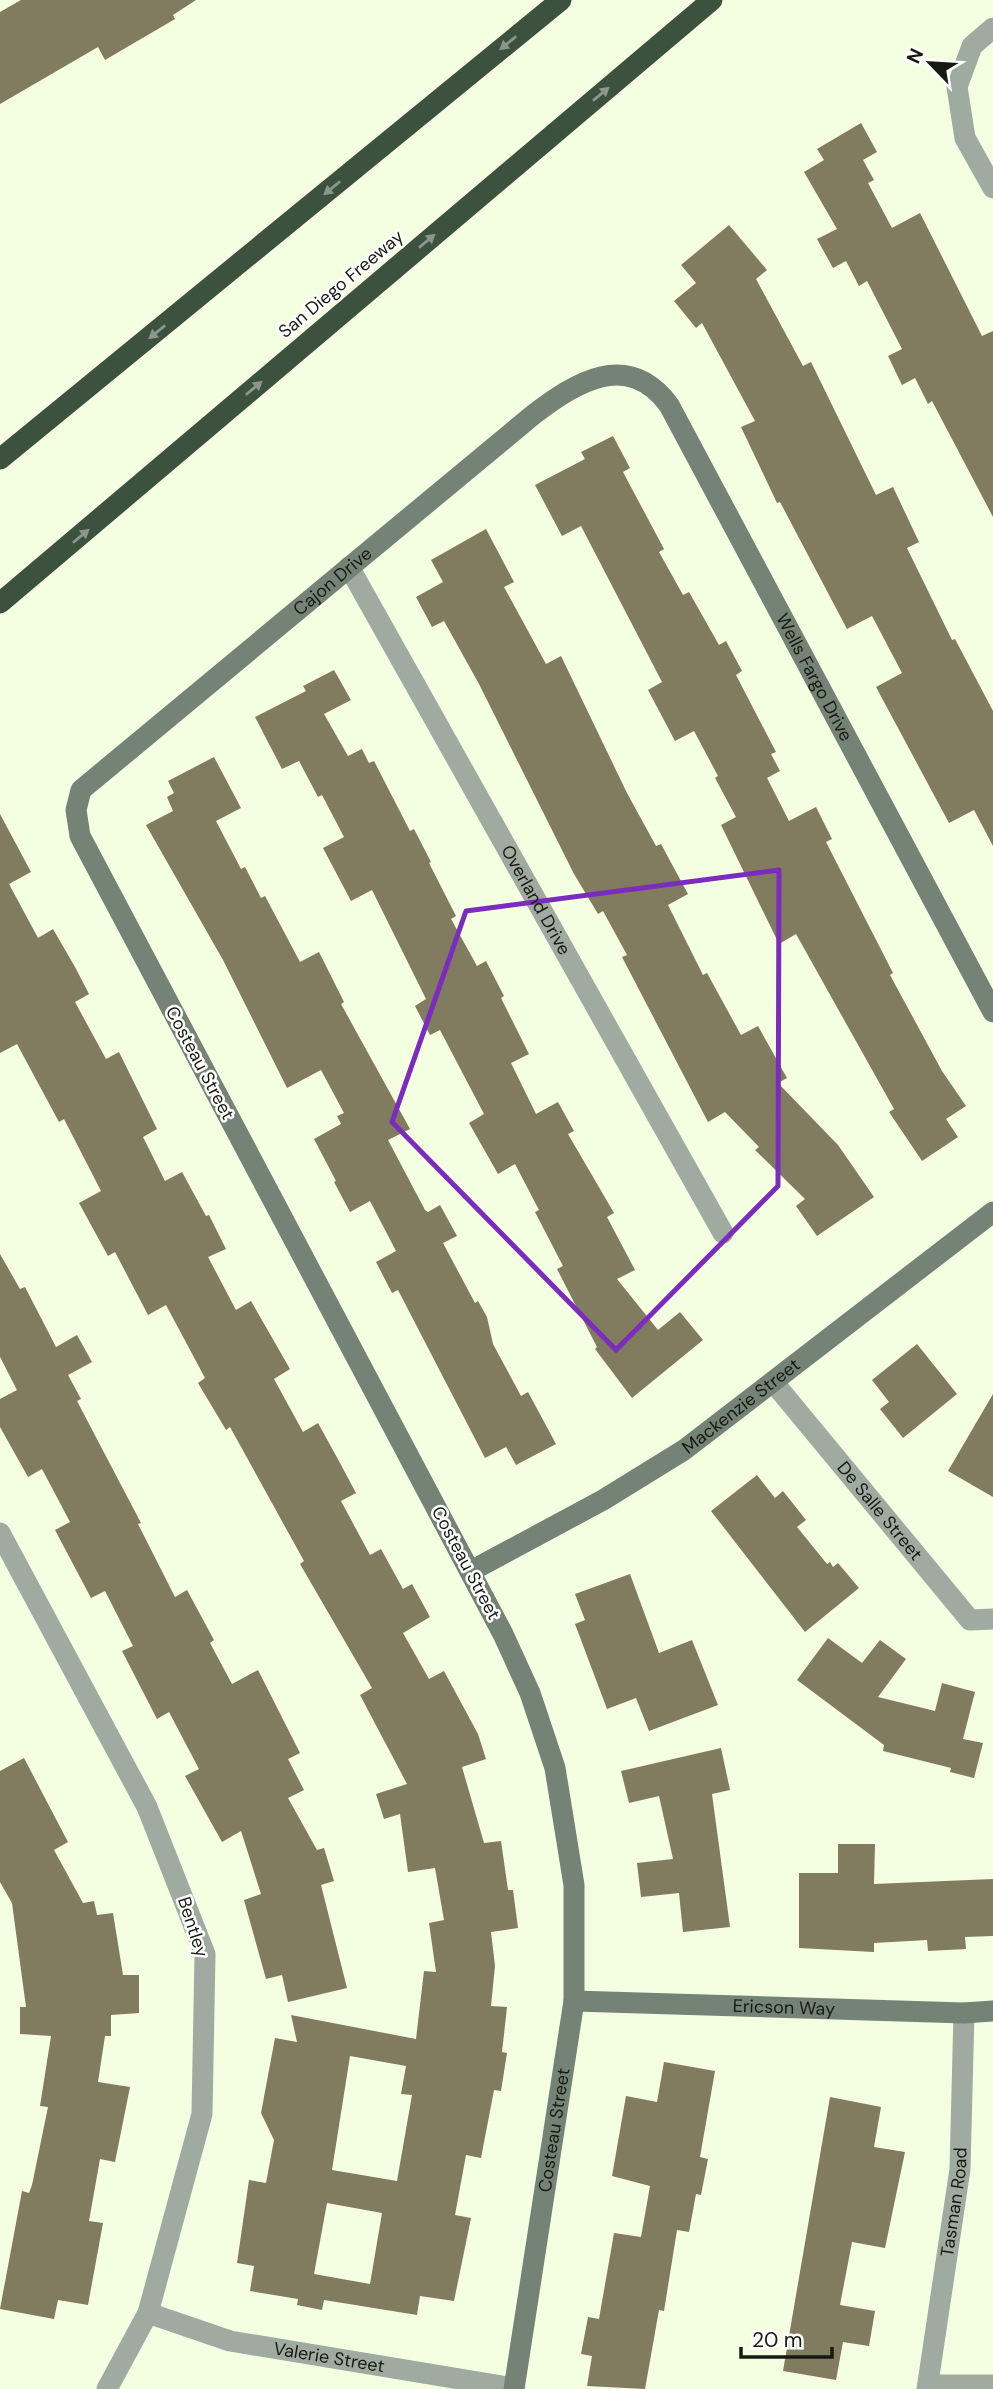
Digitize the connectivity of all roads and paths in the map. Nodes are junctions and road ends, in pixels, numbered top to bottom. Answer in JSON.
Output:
{"nodes":[{"id":1,"x":561,"y":0,"type":"edge"},
{"id":2,"x":712,"y":0,"type":"edge"},
{"id":3,"x":993,"y":28,"type":"edge"},
{"id":4,"x":993,"y":188,"type":"edge"},
{"id":5,"x":608,"y":375,"type":"joint"},
{"id":6,"x":0,"y":459,"type":"edge"},
{"id":7,"x":349,"y":567,"type":"junction"},
{"id":8,"x":0,"y":603,"type":"edge"},
{"id":9,"x":76,"y":810,"type":"joint"},
{"id":10,"x":993,"y":1012,"type":"edge"},
{"id":11,"x":993,"y":1212,"type":"edge"},
{"id":12,"x":723,"y":1233,"type":"dead end"},
{"id":13,"x":774,"y":1383,"type":"junction"},
{"id":14,"x":0,"y":1533,"type":"edge"},
{"id":15,"x":471,"y":1571,"type":"junction"},
{"id":16,"x":993,"y":1619,"type":"edge"},
{"id":17,"x":574,"y":2001,"type":"junction"},
{"id":18,"x":993,"y":2011,"type":"edge"},
{"id":19,"x":964,"y":2013,"type":"junction"},
{"id":20,"x":148,"y":2313,"type":"junction"},
{"id":21,"x":993,"y":2385,"type":"edge"},
{"id":22,"x":928,"y":2387,"type":"edge"},
{"id":23,"x":514,"y":2388,"type":"edge"},
{"id":24,"x":107,"y":2389,"type":"edge"}],
"edges":[{"from":1,"to":6,"type":"highway","one_way":true},
{"from":8,"to":2,"type":"highway","name":"San Diego Freeway","one_way":true},
{"from":3,"to":4,"type":"street"},
{"from":5,"to":7,"type":"street","name":"Cajon Drive"},
{"from":5,"to":10,"type":"street","name":"Wells Fargo Drive"},
{"from":7,"to":9,"type":"street","name":"Cajon Drive"},
{"from":7,"to":12,"type":"street","name":"Overland Drive"},
{"from":9,"to":15,"type":"street","name":"Costeau Street"},
{"from":11,"to":13,"type":"street","name":"Mackenzie Street"},
{"from":13,"to":15,"type":"street","name":"Mackenzie Street"},
{"from":13,"to":16,"type":"street","name":"De Salle Street"},
{"from":14,"to":20,"type":"street","name":"Bentley"},
{"from":15,"to":17,"type":"street","name":"Costeau Street"},
{"from":17,"to":19,"type":"street","name":"Ericson Way"},
{"from":17,"to":23,"type":"street","name":"Costeau Street"},
{"from":18,"to":19,"type":"street","name":"Ericson Way"},
{"from":19,"to":22,"type":"street","name":"Tasman Road"},
{"from":20,"to":23,"type":"street","name":"Valerie Street"},
{"from":20,"to":24,"type":"street","name":"Bentley"},
{"from":21,"to":22,"type":"street"}]}
